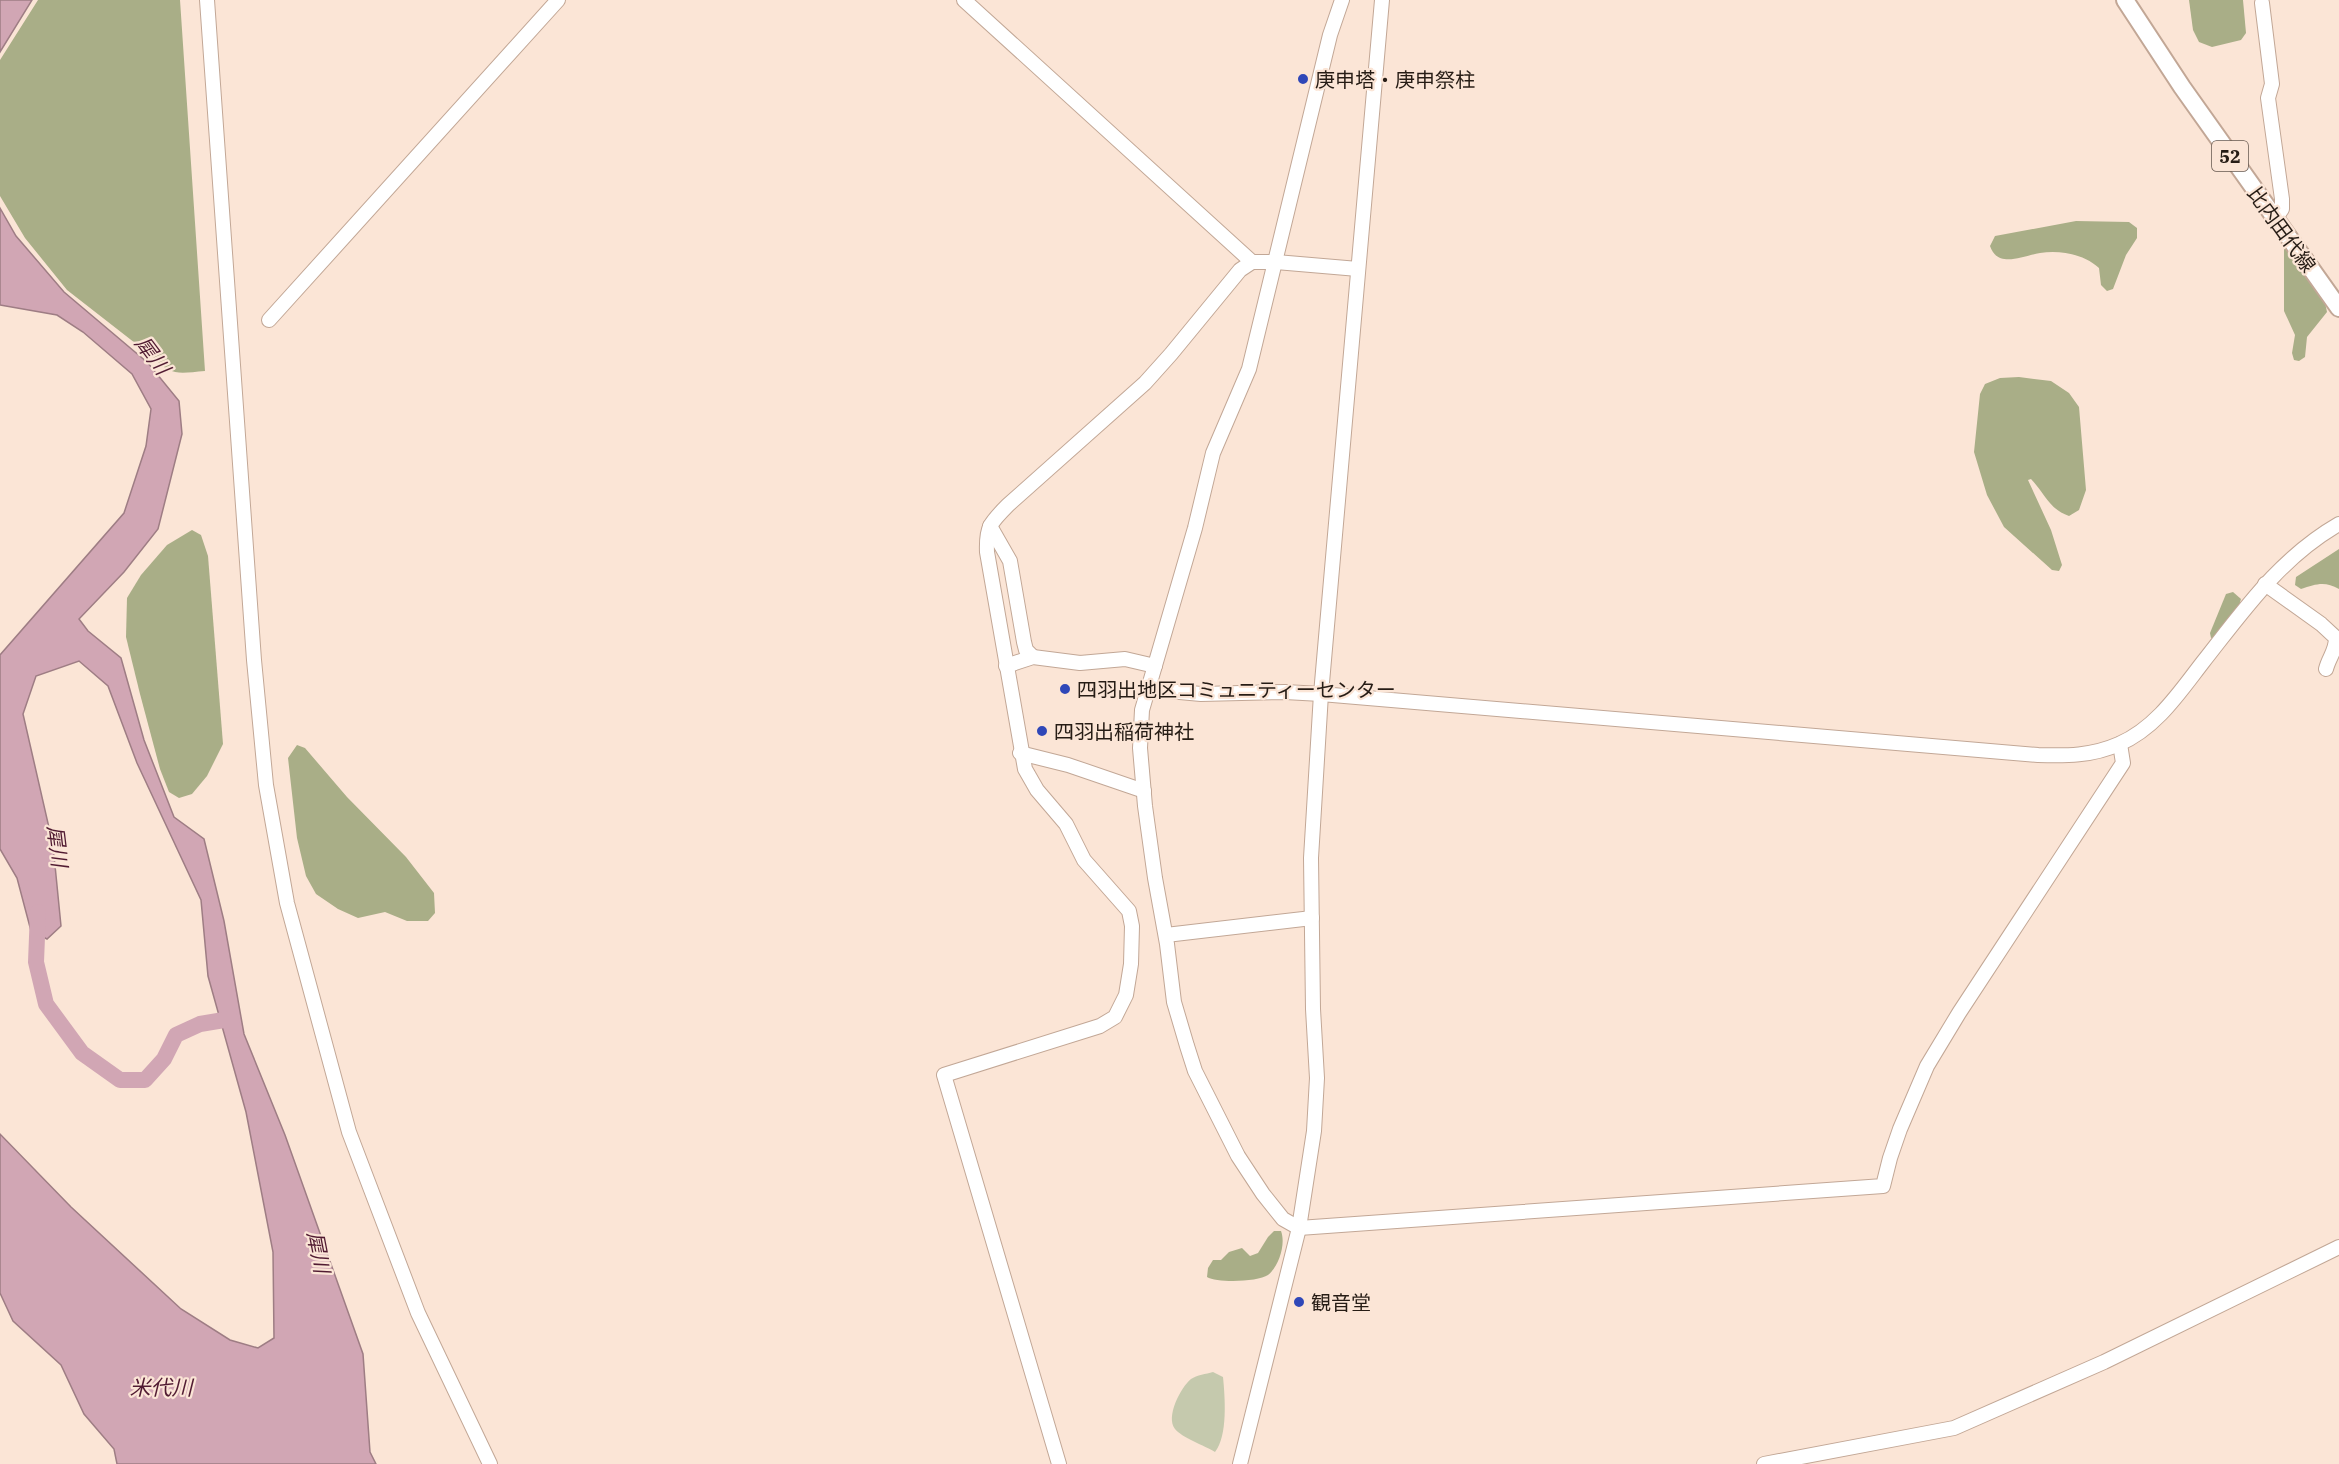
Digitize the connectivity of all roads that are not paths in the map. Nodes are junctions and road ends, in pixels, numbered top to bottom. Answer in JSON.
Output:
{"nodes":[{"id":1,"x":207,"y":0,"type":"edge"},
{"id":2,"x":558,"y":0,"type":"edge"},
{"id":3,"x":964,"y":0,"type":"edge"},
{"id":4,"x":1342,"y":0,"type":"edge"},
{"id":5,"x":1382,"y":0,"type":"edge"},
{"id":6,"x":2125,"y":0,"type":"edge"},
{"id":7,"x":2262,"y":3,"type":"dead end"},
{"id":8,"x":2275,"y":219,"type":"junction"},
{"id":9,"x":1252,"y":262,"type":"junction"},
{"id":10,"x":1276,"y":262,"type":"junction"},
{"id":11,"x":1358,"y":269,"type":"junction"},
{"id":12,"x":2339,"y":308,"type":"edge"},
{"id":13,"x":269,"y":320,"type":"dead end"},
{"id":14,"x":2339,"y":524,"type":"edge"},
{"id":15,"x":990,"y":526,"type":"junction"},
{"id":16,"x":2265,"y":584,"type":"junction"},
{"id":17,"x":1033,"y":657,"type":"junction"},
{"id":18,"x":1006,"y":666,"type":"junction"},
{"id":19,"x":1155,"y":666,"type":"junction"},
{"id":20,"x":2326,"y":669,"type":"dead end"},
{"id":21,"x":1148,"y":689,"type":"junction"},
{"id":22,"x":1321,"y":694,"type":"junction"},
{"id":23,"x":2120,"y":744,"type":"junction"},
{"id":24,"x":1020,"y":753,"type":"junction"},
{"id":25,"x":1144,"y":791,"type":"junction"},
{"id":26,"x":1312,"y":918,"type":"junction"},
{"id":27,"x":1166,"y":935,"type":"junction"},
{"id":28,"x":1299,"y":1228,"type":"junction"},
{"id":29,"x":2339,"y":1247,"type":"edge"},
{"id":30,"x":490,"y":1464,"type":"edge"},
{"id":31,"x":1059,"y":1464,"type":"edge"},
{"id":32,"x":1240,"y":1464,"type":"edge"},
{"id":33,"x":1764,"y":1464,"type":"edge"}],
"edges":[{"from":1,"to":30,"type":"street"},
{"from":2,"to":13,"type":"street"},
{"from":3,"to":9,"type":"street"},
{"from":4,"to":10,"type":"street"},
{"from":5,"to":11,"type":"street"},
{"from":6,"to":8,"type":"main road","name":"比内田代線","number":"52"},
{"from":7,"to":8,"type":"street"},
{"from":8,"to":12,"type":"main road","name":"比内田代線","number":"52"},
{"from":9,"to":10,"type":"street"},
{"from":9,"to":15,"type":"street"},
{"from":10,"to":11,"type":"street"},
{"from":10,"to":19,"type":"street"},
{"from":11,"to":22,"type":"street"},
{"from":14,"to":16,"type":"street"},
{"from":15,"to":17,"type":"street"},
{"from":15,"to":18,"type":"street"},
{"from":16,"to":20,"type":"street"},
{"from":16,"to":23,"type":"street"},
{"from":17,"to":18,"type":"street"},
{"from":17,"to":19,"type":"street"},
{"from":18,"to":24,"type":"street"},
{"from":19,"to":21,"type":"street"},
{"from":21,"to":22,"type":"street"},
{"from":21,"to":25,"type":"street"},
{"from":22,"to":23,"type":"street"},
{"from":22,"to":26,"type":"street"},
{"from":23,"to":28,"type":"street"},
{"from":24,"to":25,"type":"street"},
{"from":24,"to":31,"type":"street"},
{"from":25,"to":27,"type":"street"},
{"from":26,"to":27,"type":"street"},
{"from":26,"to":28,"type":"street"},
{"from":27,"to":28,"type":"street"},
{"from":28,"to":32,"type":"street"},
{"from":29,"to":33,"type":"street"}]}
